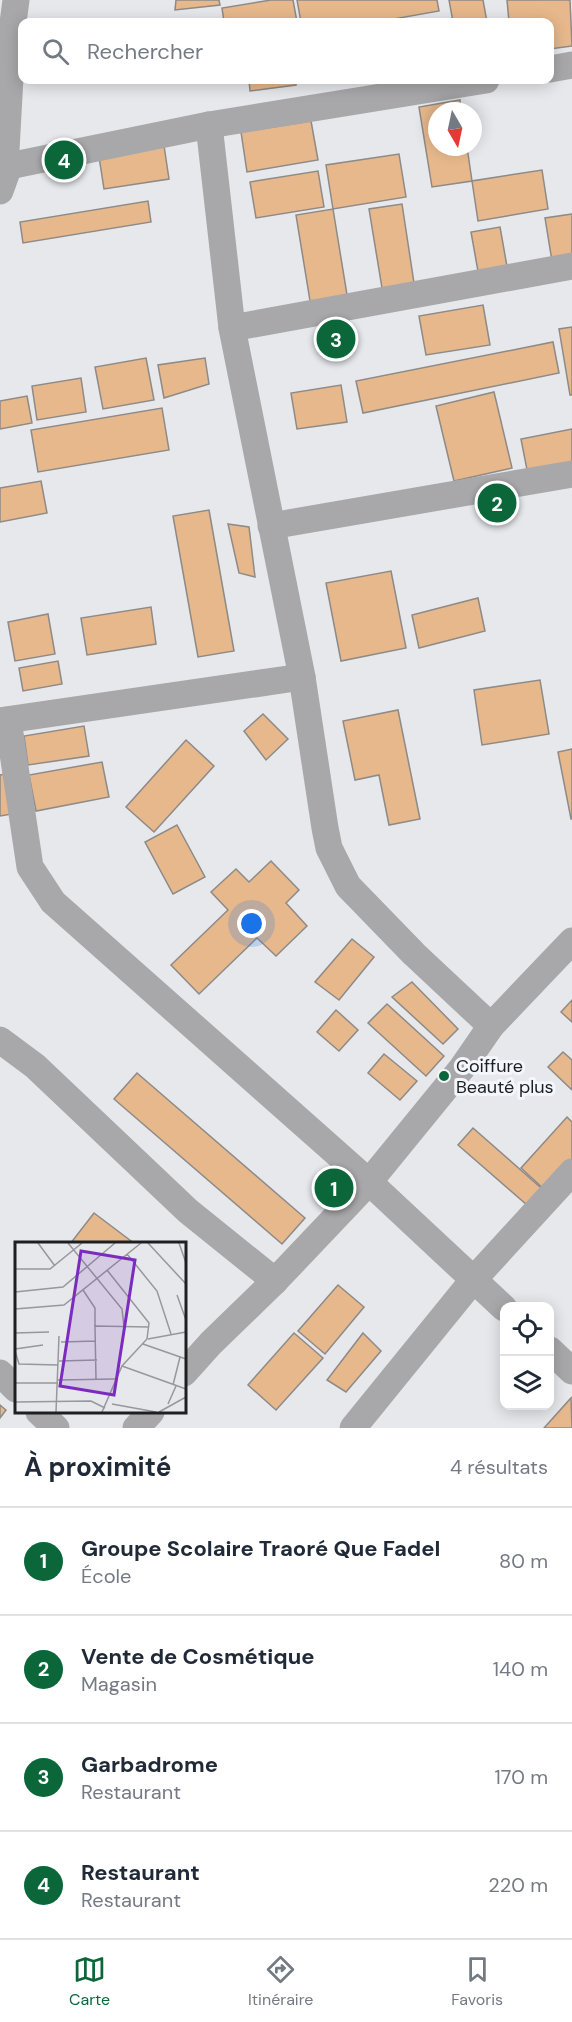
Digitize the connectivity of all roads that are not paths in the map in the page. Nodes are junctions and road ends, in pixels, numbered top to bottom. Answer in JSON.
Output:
{"nodes":[{"id":1,"x":16,"y":0,"type":"edge"},
{"id":2,"x":572,"y":65,"type":"edge"},
{"id":3,"x":554,"y":68,"type":"edge"},
{"id":4,"x":461,"y":84,"type":"edge"},
{"id":5,"x":209,"y":125,"type":"junction"},
{"id":6,"x":4,"y":179,"type":"edge"},
{"id":7,"x":572,"y":266,"type":"edge"},
{"id":8,"x":232,"y":328,"type":"junction"},
{"id":9,"x":572,"y":474,"type":"edge"},
{"id":10,"x":271,"y":526,"type":"junction"},
{"id":11,"x":302,"y":677,"type":"junction"},
{"id":12,"x":4,"y":720,"type":"edge"},
{"id":13,"x":572,"y":941,"type":"edge"},
{"id":14,"x":491,"y":1026,"type":"junction"},
{"id":15,"x":0,"y":1040,"type":"edge"},
{"id":16,"x":572,"y":1172,"type":"edge"},
{"id":17,"x":369,"y":1182,"type":"junction"},
{"id":18,"x":474,"y":1280,"type":"junction"},
{"id":19,"x":275,"y":1281,"type":"junction"},
{"id":20,"x":500,"y":1304,"type":"edge"},
{"id":21,"x":554,"y":1355,"type":"edge"},
{"id":22,"x":186,"y":1371,"type":"edge"},
{"id":23,"x":572,"y":1371,"type":"edge"},
{"id":24,"x":0,"y":1373,"type":"edge"},
{"id":25,"x":15,"y":1388,"type":"edge"},
{"id":26,"x":40,"y":1413,"type":"edge"},
{"id":27,"x":150,"y":1413,"type":"edge"},
{"id":28,"x":56,"y":1428,"type":"edge"},
{"id":29,"x":136,"y":1428,"type":"edge"},
{"id":30,"x":353,"y":1428,"type":"edge"}],
"edges":[{"from":1,"to":6,"type":"street"},
{"from":2,"to":3,"type":"street"},
{"from":4,"to":5,"type":"street"},
{"from":5,"to":6,"type":"street"},
{"from":5,"to":8,"type":"street"},
{"from":7,"to":8,"type":"street"},
{"from":8,"to":10,"type":"street"},
{"from":9,"to":10,"type":"street"},
{"from":10,"to":11,"type":"street"},
{"from":11,"to":12,"type":"street"},
{"from":11,"to":14,"type":"street"},
{"from":12,"to":17,"type":"street"},
{"from":13,"to":14,"type":"street"},
{"from":14,"to":17,"type":"street"},
{"from":15,"to":19,"type":"street"},
{"from":16,"to":18,"type":"street"},
{"from":17,"to":18,"type":"street"},
{"from":17,"to":19,"type":"street"},
{"from":18,"to":20,"type":"street"},
{"from":18,"to":30,"type":"street"},
{"from":19,"to":22,"type":"street"},
{"from":21,"to":23,"type":"street"},
{"from":24,"to":25,"type":"street"},
{"from":26,"to":28,"type":"street"},
{"from":27,"to":29,"type":"street"}]}
